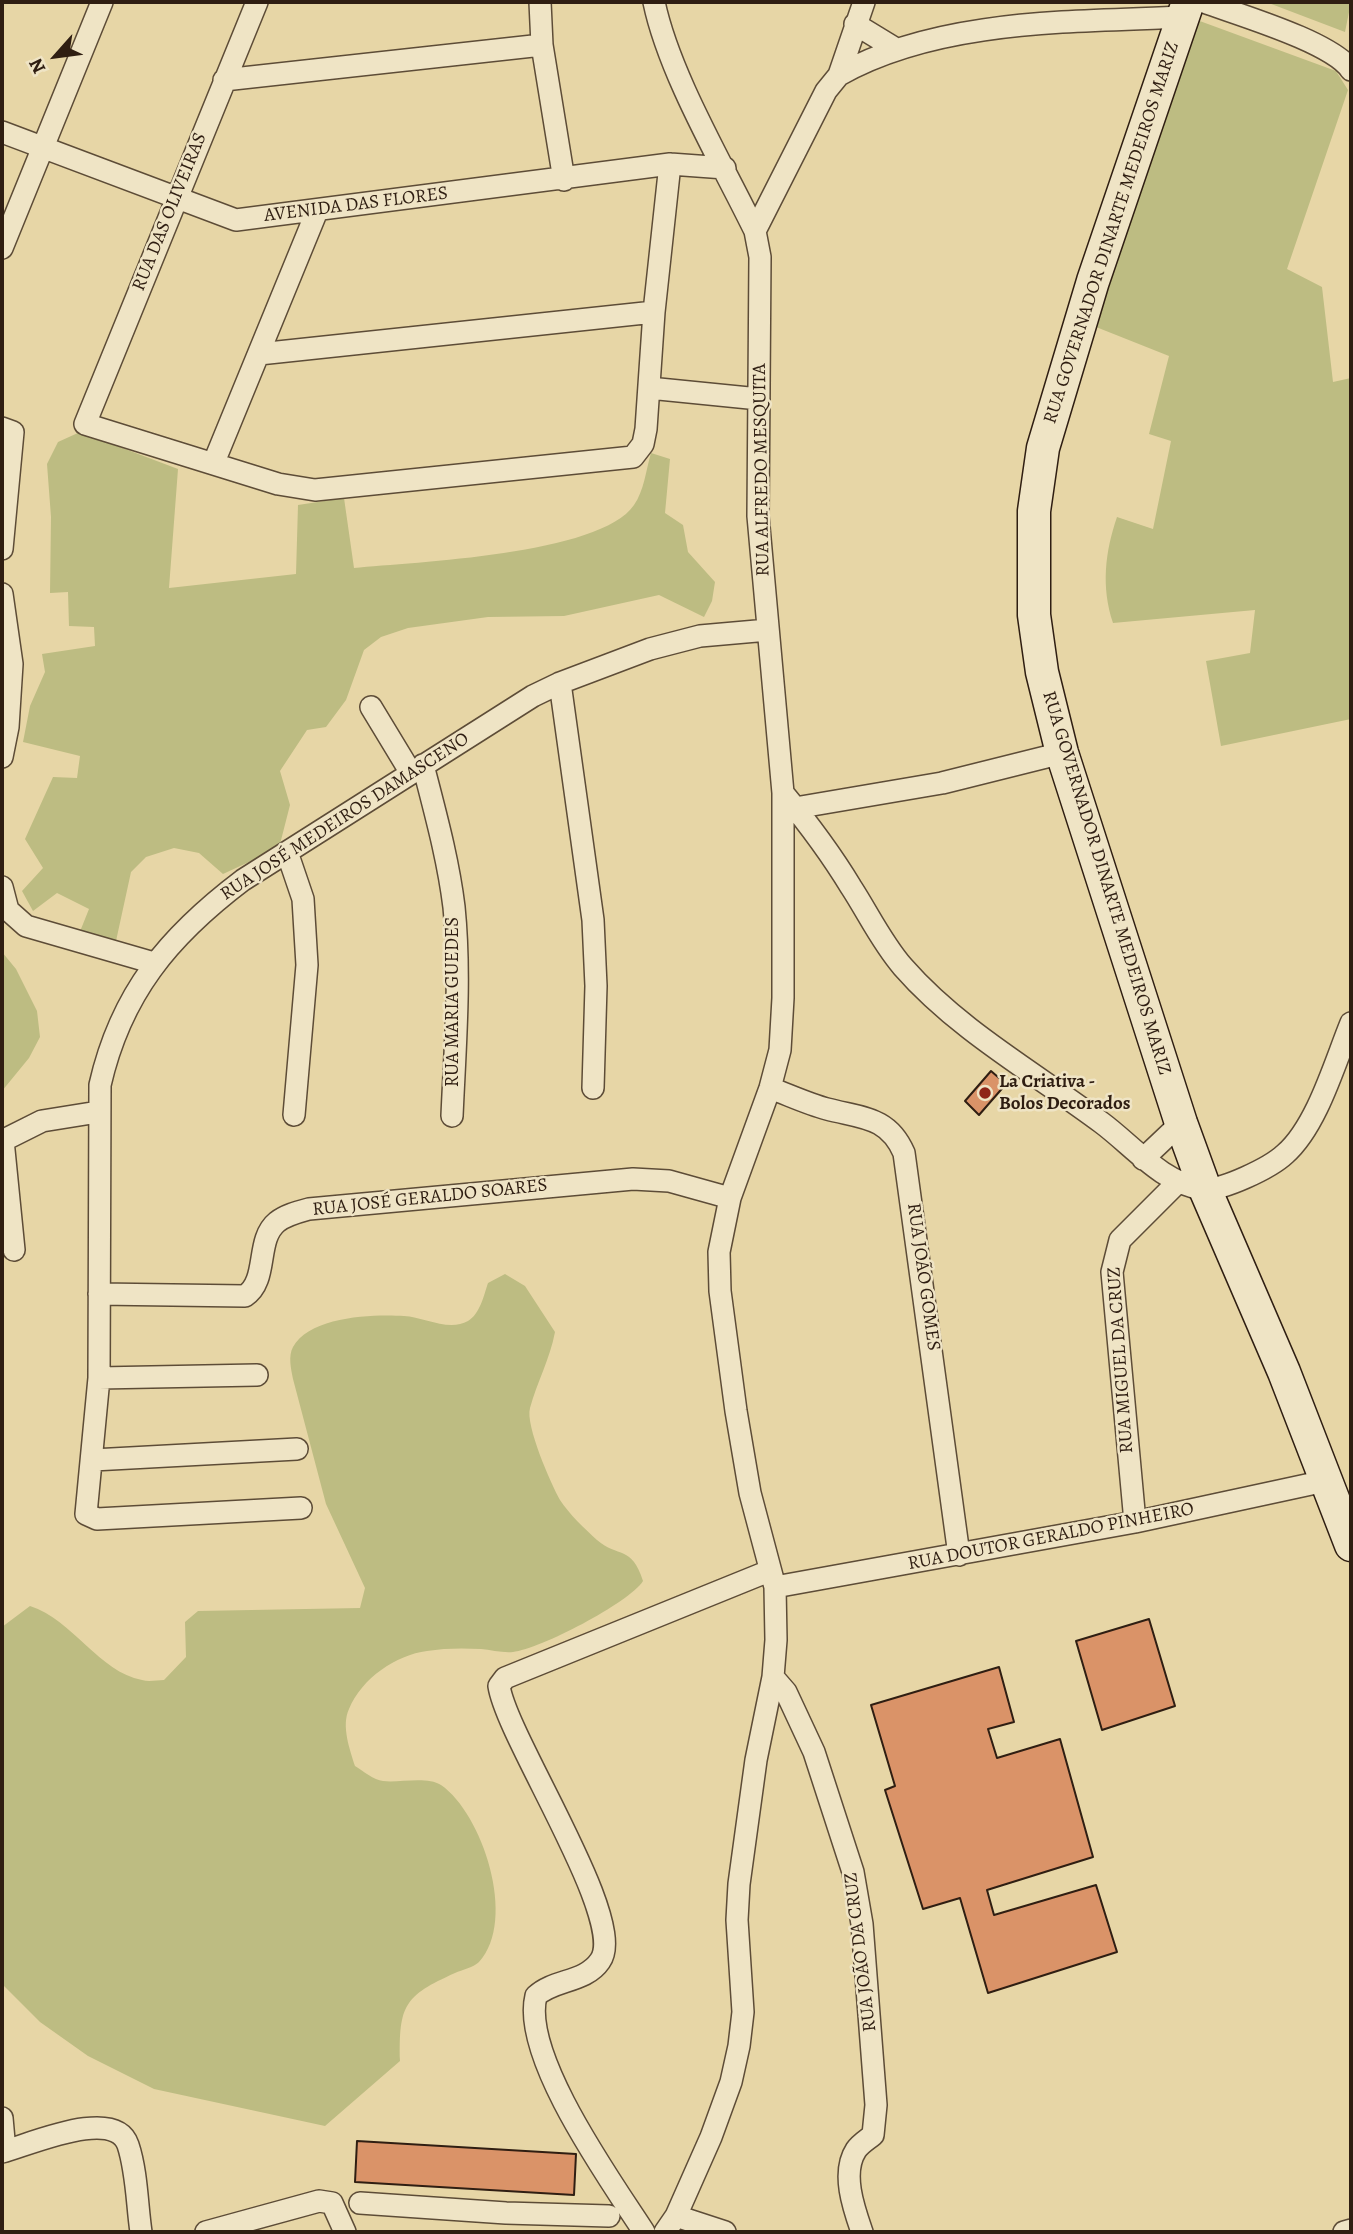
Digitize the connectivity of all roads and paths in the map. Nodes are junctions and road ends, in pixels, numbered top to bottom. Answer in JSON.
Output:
{"nodes":[{"id":1,"x":103,"y":2,"type":"edge"},
{"id":2,"x":257,"y":2,"type":"edge"},
{"id":3,"x":541,"y":2,"type":"edge"},
{"id":4,"x":654,"y":2,"type":"edge"},
{"id":5,"x":864,"y":2,"type":"edge"},
{"id":6,"x":1192,"y":7,"type":"edge"},
{"id":7,"x":855,"y":24,"type":"junction"},
{"id":8,"x":542,"y":45,"type":"junction"},
{"id":9,"x":896,"y":49,"type":"junction"},
{"id":10,"x":1349,"y":56,"type":"edge"},
{"id":11,"x":839,"y":75,"type":"junction"},
{"id":12,"x":224,"y":80,"type":"junction"},
{"id":13,"x":2,"y":132,"type":"edge"},
{"id":14,"x":44,"y":147,"type":"junction"},
{"id":15,"x":670,"y":164,"type":"junction"},
{"id":16,"x":725,"y":168,"type":"junction"},
{"id":17,"x":564,"y":180,"type":"junction"},
{"id":18,"x":175,"y":197,"type":"junction"},
{"id":19,"x":317,"y":211,"type":"junction"},
{"id":20,"x":755,"y":231,"type":"junction"},
{"id":21,"x":2,"y":248,"type":"edge"},
{"id":22,"x":654,"y":312,"type":"junction"},
{"id":23,"x":259,"y":354,"type":"junction"},
{"id":24,"x":649,"y":388,"type":"junction"},
{"id":25,"x":759,"y":399,"type":"junction"},
{"id":26,"x":2,"y":428,"type":"edge"},
{"id":27,"x":214,"y":462,"type":"junction"},
{"id":28,"x":2,"y":549,"type":"edge"},
{"id":29,"x":2,"y":594,"type":"edge"},
{"id":30,"x":768,"y":630,"type":"junction"},
{"id":31,"x":560,"y":683,"type":"junction"},
{"id":32,"x":371,"y":707,"type":"dead end"},
{"id":33,"x":1062,"y":753,"type":"junction"},
{"id":34,"x":2,"y":757,"type":"edge"},
{"id":35,"x":417,"y":769,"type":"junction"},
{"id":36,"x":789,"y":800,"type":"junction"},
{"id":37,"x":287,"y":852,"type":"junction"},
{"id":38,"x":2,"y":887,"type":"edge"},
{"id":39,"x":154,"y":963,"type":"junction"},
{"id":40,"x":1351,"y":1023,"type":"edge"},
{"id":41,"x":593,"y":1088,"type":"dead end"},
{"id":42,"x":770,"y":1088,"type":"junction"},
{"id":43,"x":98,"y":1112,"type":"junction"},
{"id":44,"x":294,"y":1115,"type":"dead end"},
{"id":45,"x":452,"y":1116,"type":"dead end"},
{"id":46,"x":1181,"y":1123,"type":"junction"},
{"id":47,"x":2,"y":1141,"type":"edge"},
{"id":48,"x":1143,"y":1159,"type":"junction"},
{"id":49,"x":1192,"y":1185,"type":"junction"},
{"id":50,"x":730,"y":1198,"type":"junction"},
{"id":51,"x":14,"y":1250,"type":"dead end"},
{"id":52,"x":99,"y":1294,"type":"junction"},
{"id":53,"x":257,"y":1375,"type":"dead end"},
{"id":54,"x":99,"y":1378,"type":"junction"},
{"id":55,"x":297,"y":1449,"type":"dead end"},
{"id":56,"x":93,"y":1460,"type":"junction"},
{"id":57,"x":1325,"y":1481,"type":"junction"},
{"id":58,"x":301,"y":1508,"type":"dead end"},
{"id":59,"x":1135,"y":1522,"type":"junction"},
{"id":60,"x":1351,"y":1545,"type":"edge"},
{"id":61,"x":960,"y":1555,"type":"junction"},
{"id":62,"x":772,"y":1579,"type":"junction"},
{"id":63,"x":773,"y":1677,"type":"junction"},
{"id":64,"x":2,"y":2118,"type":"edge"},
{"id":65,"x":3,"y":2151,"type":"edge"},
{"id":66,"x":360,"y":2203,"type":"dead end"},
{"id":67,"x":609,"y":2216,"type":"dead end"},
{"id":68,"x":506,"y":2223,"type":"edge"},
{"id":69,"x":671,"y":2224,"type":"edge"},
{"id":70,"x":1351,"y":2230,"type":"edge"},
{"id":71,"x":141,"y":2232,"type":"edge"},
{"id":72,"x":206,"y":2232,"type":"edge"},
{"id":73,"x":345,"y":2232,"type":"edge"},
{"id":74,"x":644,"y":2232,"type":"edge"},
{"id":75,"x":725,"y":2232,"type":"edge"},
{"id":76,"x":862,"y":2232,"type":"edge"},
{"id":77,"x":1344,"y":2232,"type":"edge"}],
"edges":[{"from":1,"to":14,"type":"street"},
{"from":2,"to":12,"type":"street","name":"RUA DAS OLIVEIRAS"},
{"from":3,"to":8,"type":"street"},
{"from":4,"to":16,"type":"street"},
{"from":5,"to":7,"type":"street"},
{"from":6,"to":9,"type":"street"},
{"from":6,"to":10,"type":"street"},
{"from":6,"to":33,"type":"main road","name":"RUA GOVERNADOR DINARTE MEDEIROS MARIZ"},
{"from":7,"to":9,"type":"street"},
{"from":7,"to":11,"type":"street"},
{"from":8,"to":12,"type":"street"},
{"from":8,"to":17,"type":"street"},
{"from":9,"to":11,"type":"street"},
{"from":11,"to":20,"type":"street"},
{"from":12,"to":18,"type":"street","name":"RUA DAS OLIVEIRAS"},
{"from":13,"to":14,"type":"street","name":"AVENIDA DAS FLORES"},
{"from":14,"to":18,"type":"street","name":"AVENIDA DAS FLORES"},
{"from":14,"to":21,"type":"street"},
{"from":15,"to":16,"type":"street","name":"AVENIDA DAS FLORES"},
{"from":15,"to":17,"type":"street","name":"AVENIDA DAS FLORES"},
{"from":15,"to":22,"type":"street"},
{"from":16,"to":20,"type":"street"},
{"from":17,"to":19,"type":"street","name":"AVENIDA DAS FLORES"},
{"from":18,"to":19,"type":"street","name":"AVENIDA DAS FLORES"},
{"from":18,"to":27,"type":"street","name":"RUA DAS OLIVEIRAS"},
{"from":19,"to":23,"type":"street"},
{"from":20,"to":25,"type":"street","name":"RUA ALFREDO MESQUITA"},
{"from":22,"to":23,"type":"street"},
{"from":22,"to":24,"type":"street"},
{"from":23,"to":27,"type":"street"},
{"from":24,"to":25,"type":"street"},
{"from":24,"to":27,"type":"street"},
{"from":25,"to":30,"type":"street","name":"RUA ALFREDO MESQUITA"},
{"from":26,"to":28,"type":"street"},
{"from":29,"to":34,"type":"street"},
{"from":30,"to":31,"type":"street","name":"RUA JOSÉ MEDEIROS DAMASCENO"},
{"from":30,"to":36,"type":"street","name":"RUA ALFREDO MESQUITA"},
{"from":31,"to":35,"type":"street","name":"RUA JOSÉ MEDEIROS DAMASCENO"},
{"from":31,"to":41,"type":"street"},
{"from":32,"to":35,"type":"street","name":"RUA MARIA GUEDES"},
{"from":33,"to":36,"type":"street"},
{"from":33,"to":46,"type":"main road","name":"RUA GOVERNADOR DINARTE MEDEIROS MARIZ"},
{"from":35,"to":37,"type":"street","name":"RUA JOSÉ MEDEIROS DAMASCENO"},
{"from":35,"to":45,"type":"street","name":"RUA MARIA GUEDES"},
{"from":36,"to":42,"type":"street","name":"RUA ALFREDO MESQUITA"},
{"from":36,"to":48,"type":"street"},
{"from":37,"to":39,"type":"street","name":"RUA JOSÉ MEDEIROS DAMASCENO"},
{"from":37,"to":44,"type":"street"},
{"from":38,"to":39,"type":"street"},
{"from":39,"to":43,"type":"street","name":"RUA JOSÉ MEDEIROS DAMASCENO"},
{"from":40,"to":49,"type":"street"},
{"from":42,"to":50,"type":"street","name":"RUA ALFREDO MESQUITA"},
{"from":42,"to":61,"type":"street","name":"RUA JOÃO GOMES"},
{"from":43,"to":47,"type":"street"},
{"from":43,"to":52,"type":"street","name":"RUA JOSÉ MEDEIROS DAMASCENO"},
{"from":46,"to":48,"type":"street"},
{"from":46,"to":49,"type":"main road","name":"RUA GOVERNADOR DINARTE MEDEIROS MARIZ"},
{"from":47,"to":51,"type":"street"},
{"from":48,"to":49,"type":"street"},
{"from":49,"to":57,"type":"main road","name":"RUA GOVERNADOR DINARTE MEDEIROS MARIZ"},
{"from":49,"to":59,"type":"street","name":"RUA MIGUEL DA CRUZ"},
{"from":50,"to":52,"type":"street","name":"RUA JOSÉ GERALDO SOARES"},
{"from":50,"to":62,"type":"street","name":"RUA ALFREDO MESQUITA"},
{"from":52,"to":54,"type":"street","name":"RUA JOSÉ MEDEIROS DAMASCENO"},
{"from":53,"to":54,"type":"street"},
{"from":54,"to":56,"type":"street","name":"RUA JOSÉ MEDEIROS DAMASCENO"},
{"from":55,"to":56,"type":"street"},
{"from":56,"to":58,"type":"street","name":"RUA JOSÉ MEDEIROS DAMASCENO"},
{"from":57,"to":59,"type":"street","name":"RUA DOUTOR GERALDO PINHEIRO"},
{"from":57,"to":60,"type":"main road","name":"RUA GOVERNADOR DINARTE MEDEIROS MARIZ"},
{"from":59,"to":61,"type":"street","name":"RUA DOUTOR GERALDO PINHEIRO"},
{"from":61,"to":62,"type":"street","name":"RUA DOUTOR GERALDO PINHEIRO"},
{"from":62,"to":63,"type":"street","name":"RUA ALFREDO MESQUITA"},
{"from":62,"to":74,"type":"street","name":"RUA DOUTOR GERALDO PINHEIRO"},
{"from":63,"to":69,"type":"street","name":"RUA ALFREDO MESQUITA"},
{"from":63,"to":76,"type":"street","name":"RUA JOÃO DA CRUZ"},
{"from":64,"to":65,"type":"street"},
{"from":65,"to":71,"type":"street"},
{"from":66,"to":68,"type":"street"},
{"from":67,"to":68,"type":"street"},
{"from":69,"to":75,"type":"street"},
{"from":70,"to":77,"type":"street"},
{"from":72,"to":73,"type":"street"}]}
